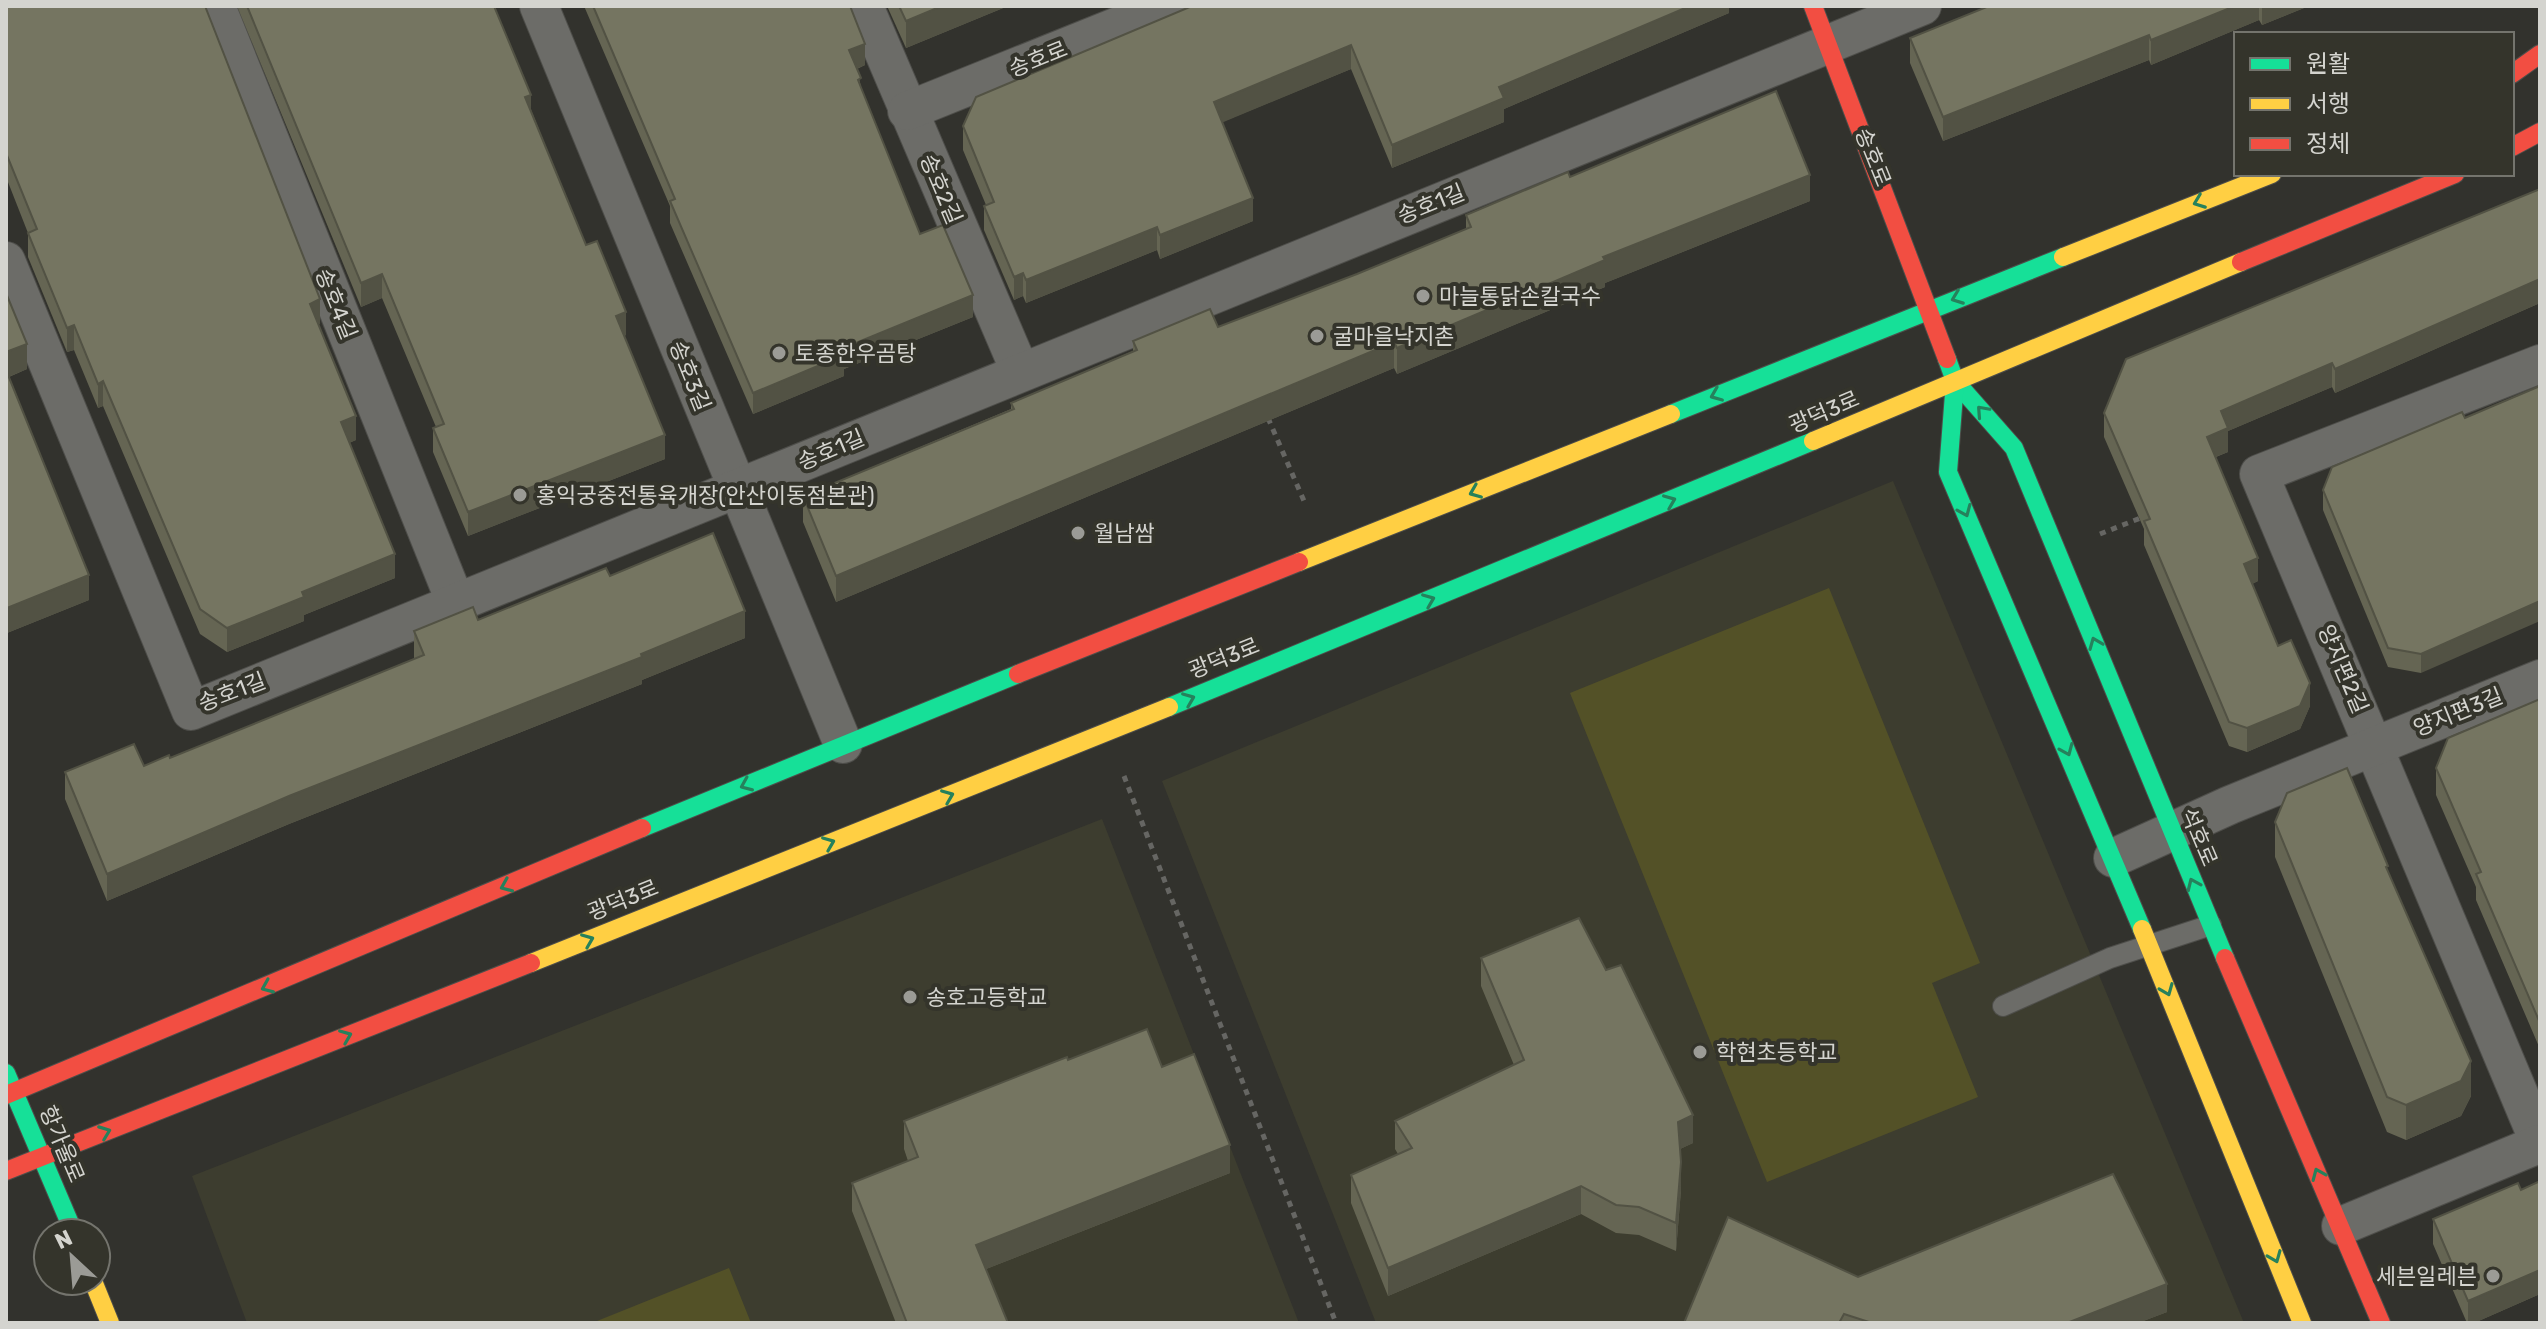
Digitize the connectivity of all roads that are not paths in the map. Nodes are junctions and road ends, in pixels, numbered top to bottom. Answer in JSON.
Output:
{"nodes":[{"id":1,"x":216,"y":6,"type":"edge"},
{"id":2,"x":539,"y":6,"type":"edge"},
{"id":3,"x":864,"y":6,"type":"edge"},
{"id":4,"x":1168,"y":6,"type":"edge"},
{"id":5,"x":1813,"y":6,"type":"edge"},
{"id":6,"x":1922,"y":6,"type":"edge"},
{"id":7,"x":1827,"y":43,"type":"junction"},
{"id":8,"x":2540,"y":54,"type":"edge"},
{"id":9,"x":2514,"y":73,"type":"edge"},
{"id":10,"x":907,"y":111,"type":"junction"},
{"id":11,"x":2540,"y":132,"type":"edge"},
{"id":12,"x":2514,"y":146,"type":"edge"},
{"id":13,"x":2267,"y":176,"type":"edge"},
{"id":14,"x":2450,"y":176,"type":"edge"},
{"id":15,"x":6,"y":261,"type":"edge"},
{"id":16,"x":1929,"y":309,"type":"junction"},
{"id":17,"x":2540,"y":364,"type":"edge"},
{"id":18,"x":1020,"y":371,"type":"junction"},
{"id":19,"x":1955,"y":381,"type":"junction"},
{"id":20,"x":736,"y":489,"type":"junction"},
{"id":21,"x":455,"y":601,"type":"junction"},
{"id":22,"x":2540,"y":679,"type":"edge"},
{"id":23,"x":843,"y":744,"type":"junction"},
{"id":24,"x":2375,"y":745,"type":"junction"},
{"id":25,"x":2171,"y":833,"type":"junction"},
{"id":26,"x":2113,"y":858,"type":"junction"},
{"id":27,"x":2211,"y":925,"type":"junction"},
{"id":28,"x":2149,"y":946,"type":"junction"},
{"id":29,"x":2003,"y":1006,"type":"dead end"},
{"id":30,"x":6,"y":1073,"type":"edge"},
{"id":31,"x":10,"y":1094,"type":"edge"},
{"id":32,"x":2539,"y":1144,"type":"edge"},
{"id":33,"x":43,"y":1157,"type":"junction"},
{"id":34,"x":6,"y":1171,"type":"edge"},
{"id":35,"x":67,"y":1217,"type":"edge"},
{"id":36,"x":2341,"y":1226,"type":"junction"},
{"id":37,"x":99,"y":1297,"type":"edge"},
{"id":38,"x":110,"y":1323,"type":"edge"},
{"id":39,"x":2302,"y":1323,"type":"edge"},
{"id":40,"x":2381,"y":1323,"type":"edge"}],
"edges":[{"from":1,"to":21,"type":"street","name":"송호4길"},
{"from":2,"to":20,"type":"street","name":"송호3길"},
{"from":3,"to":10,"type":"street","name":"송호2길"},
{"from":4,"to":10,"type":"street","name":"송호로"},
{"from":5,"to":7,"type":"main road","name":"송호로"},
{"from":6,"to":7,"type":"street","name":"송호1길"},
{"from":7,"to":16,"type":"main road","name":"송호로"},
{"from":7,"to":18,"type":"street","name":"송호1길"},
{"from":8,"to":9,"type":"main road"},
{"from":10,"to":18,"type":"street","name":"송호2길"},
{"from":11,"to":12,"type":"main road"},
{"from":13,"to":16,"type":"main road","one_way":true},
{"from":14,"to":19,"type":"main road","name":"광덕3로"},
{"from":15,"to":21,"type":"street","name":"송호1길"},
{"from":16,"to":19,"type":"main road","name":"석호로"},
{"from":16,"to":23,"type":"main road","one_way":true},
{"from":17,"to":24,"type":"street","name":"양지편2길"},
{"from":18,"to":20,"type":"street","name":"송호1길"},
{"from":25,"to":19,"type":"main road","name":"석호로","one_way":true},
{"from":19,"to":26,"type":"main road","name":"석호로","one_way":true},
{"from":33,"to":19,"type":"main road","name":"광덕3로","one_way":true},
{"from":20,"to":21,"type":"street","name":"송호1길"},
{"from":20,"to":23,"type":"street","name":"송호3길"},
{"from":22,"to":24,"type":"street","name":"양지편3길"},
{"from":23,"to":31,"type":"main road","one_way":true},
{"from":24,"to":25,"type":"street","name":"양지편3길"},
{"from":24,"to":32,"type":"street","name":"양지편2길"},
{"from":25,"to":26,"type":"street","name":"양지편3길"},
{"from":27,"to":25,"type":"main road","name":"석호로","one_way":true},
{"from":26,"to":28,"type":"main road","name":"석호로"},
{"from":27,"to":28,"type":"lane"},
{"from":36,"to":27,"type":"main road","name":"석호로","one_way":true},
{"from":28,"to":29,"type":"lane"},
{"from":28,"to":39,"type":"main road","name":"석호로","one_way":true},
{"from":30,"to":31,"type":"main road","name":"항가울로"},
{"from":31,"to":33,"type":"main road","name":"항가울로"},
{"from":32,"to":36,"type":"street"},
{"from":33,"to":34,"type":"main road","name":"광덕3로"},
{"from":33,"to":35,"type":"main road","name":"항가울로"},
{"from":36,"to":40,"type":"main road","name":"석호로"},
{"from":37,"to":38,"type":"main road"}]}
